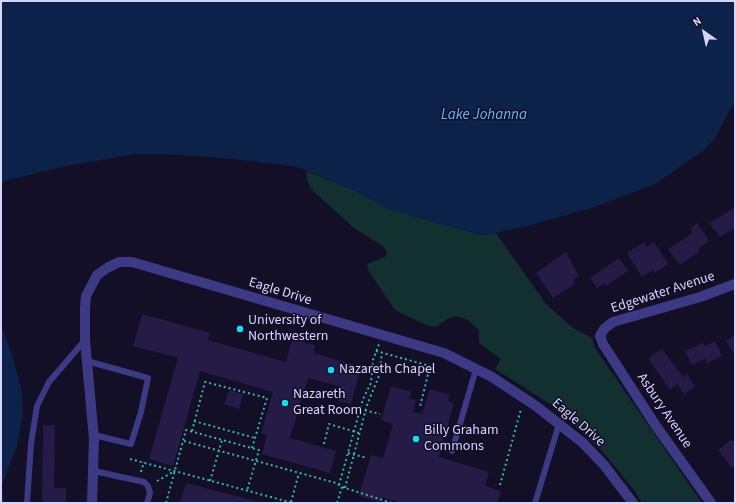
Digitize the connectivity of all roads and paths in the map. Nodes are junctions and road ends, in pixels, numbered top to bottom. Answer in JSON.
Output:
{"nodes":[{"id":1,"x":735,"y":284,"type":"edge"},
{"id":2,"x":602,"y":332,"type":"joint"},
{"id":3,"x":382,"y":336,"type":"junction"},
{"id":4,"x":85,"y":340,"type":"junction"},
{"id":5,"x":376,"y":351,"type":"junction"},
{"id":6,"x":382,"y":352,"type":"junction"},
{"id":7,"x":87,"y":361,"type":"junction"},
{"id":8,"x":476,"y":369,"type":"junction"},
{"id":9,"x":524,"y":398,"type":"junction"},
{"id":10,"x":420,"y":408,"type":"dead end"},
{"id":11,"x":360,"y":409,"type":"junction"},
{"id":12,"x":366,"y":410,"type":"junction"},
{"id":13,"x":380,"y":414,"type":"dead end"},
{"id":14,"x":194,"y":421,"type":"junction"},
{"id":15,"x":559,"y":424,"type":"junction"},
{"id":16,"x":192,"y":431,"type":"junction"},
{"id":17,"x":354,"y":431,"type":"junction"},
{"id":18,"x":360,"y":433,"type":"junction"},
{"id":19,"x":94,"y":435,"type":"junction"},
{"id":20,"x":255,"y":438,"type":"junction"},
{"id":21,"x":222,"y":440,"type":"junction"},
{"id":22,"x":184,"y":441,"type":"junction"},
{"id":23,"x":324,"y":444,"type":"dead end"},
{"id":24,"x":252,"y":448,"type":"junction"},
{"id":25,"x":219,"y":450,"type":"junction"},
{"id":26,"x":452,"y":451,"type":"dead end"},
{"id":27,"x":348,"y":452,"type":"junction"},
{"id":28,"x":354,"y":454,"type":"junction"},
{"id":29,"x":367,"y":458,"type":"dead end"},
{"id":30,"x":130,"y":459,"type":"dead end"},
{"id":31,"x":256,"y":461,"type":"junction"},
{"id":32,"x":144,"y":462,"type":"junction"},
{"id":33,"x":94,"y":471,"type":"junction"},
{"id":34,"x":175,"y":471,"type":"junction"},
{"id":35,"x":141,"y":472,"type":"dead end"},
{"id":36,"x":299,"y":473,"type":"junction"},
{"id":37,"x":157,"y":481,"type":"dead end"},
{"id":38,"x":210,"y":481,"type":"junction"},
{"id":39,"x":338,"y":485,"type":"junction"},
{"id":40,"x":500,"y":485,"type":"dead end"},
{"id":41,"x":342,"y":487,"type":"junction"},
{"id":42,"x":345,"y":488,"type":"junction"},
{"id":43,"x":247,"y":490,"type":"junction"},
{"id":44,"x":388,"y":502,"type":"edge"},
{"id":45,"x":27,"y":503,"type":"edge"},
{"id":46,"x":92,"y":503,"type":"edge"},
{"id":47,"x":147,"y":503,"type":"edge"},
{"id":48,"x":166,"y":503,"type":"edge"},
{"id":49,"x":291,"y":503,"type":"edge"},
{"id":50,"x":337,"y":503,"type":"edge"},
{"id":51,"x":392,"y":503,"type":"edge"},
{"id":52,"x":535,"y":503,"type":"edge"},
{"id":53,"x":633,"y":503,"type":"edge"},
{"id":54,"x":711,"y":503,"type":"edge"}],
"edges":[{"from":1,"to":2,"type":"street","name":"Edgewater Avenue"},
{"from":2,"to":54,"type":"street","name":"Asbury Avenue"},
{"from":3,"to":4,"type":"street","name":"Eagle Drive"},
{"from":3,"to":5,"type":"path"},
{"from":3,"to":8,"type":"street","name":"Eagle Drive"},
{"from":4,"to":7,"type":"street","name":"Eagle Drive"},
{"from":4,"to":45,"type":"lane"},
{"from":5,"to":6,"type":"path"},
{"from":5,"to":11,"type":"path"},
{"from":6,"to":10,"type":"path"},
{"from":6,"to":12,"type":"path"},
{"from":7,"to":19,"type":"street","name":"Eagle Drive"},
{"from":7,"to":19,"type":"lane"},
{"from":8,"to":9,"type":"street","name":"Eagle Drive"},
{"from":8,"to":26,"type":"lane"},
{"from":9,"to":15,"type":"street","name":"Eagle Drive"},
{"from":9,"to":40,"type":"path"},
{"from":11,"to":12,"type":"path"},
{"from":11,"to":17,"type":"path"},
{"from":12,"to":13,"type":"path"},
{"from":12,"to":18,"type":"path"},
{"from":14,"to":16,"type":"path"},
{"from":14,"to":20,"type":"path"},
{"from":14,"to":20,"type":"path"},
{"from":15,"to":52,"type":"lane"},
{"from":15,"to":53,"type":"street","name":"Eagle Drive"},
{"from":16,"to":21,"type":"path"},
{"from":16,"to":22,"type":"path"},
{"from":17,"to":18,"type":"path"},
{"from":17,"to":23,"type":"path"},
{"from":17,"to":27,"type":"path"},
{"from":18,"to":28,"type":"path"},
{"from":19,"to":33,"type":"street","name":"Eagle Drive"},
{"from":20,"to":24,"type":"path"},
{"from":21,"to":24,"type":"path"},
{"from":21,"to":25,"type":"path"},
{"from":22,"to":25,"type":"path"},
{"from":22,"to":34,"type":"path"},
{"from":24,"to":31,"type":"path"},
{"from":25,"to":31,"type":"path"},
{"from":25,"to":38,"type":"path"},
{"from":27,"to":28,"type":"path"},
{"from":27,"to":39,"type":"path"},
{"from":28,"to":29,"type":"path"},
{"from":28,"to":42,"type":"path"},
{"from":30,"to":32,"type":"path"},
{"from":31,"to":36,"type":"path"},
{"from":31,"to":43,"type":"path"},
{"from":32,"to":34,"type":"path"},
{"from":32,"to":35,"type":"path"},
{"from":33,"to":46,"type":"street","name":"Eagle Drive"},
{"from":33,"to":47,"type":"lane"},
{"from":34,"to":37,"type":"path"},
{"from":34,"to":38,"type":"path"},
{"from":34,"to":48,"type":"path"},
{"from":36,"to":39,"type":"path"},
{"from":36,"to":49,"type":"path"},
{"from":38,"to":43,"type":"path"},
{"from":39,"to":41,"type":"path"},
{"from":41,"to":42,"type":"path"},
{"from":41,"to":50,"type":"path"},
{"from":42,"to":44,"type":"path"},
{"from":43,"to":49,"type":"path"},
{"from":44,"to":51,"type":"path"}]}
